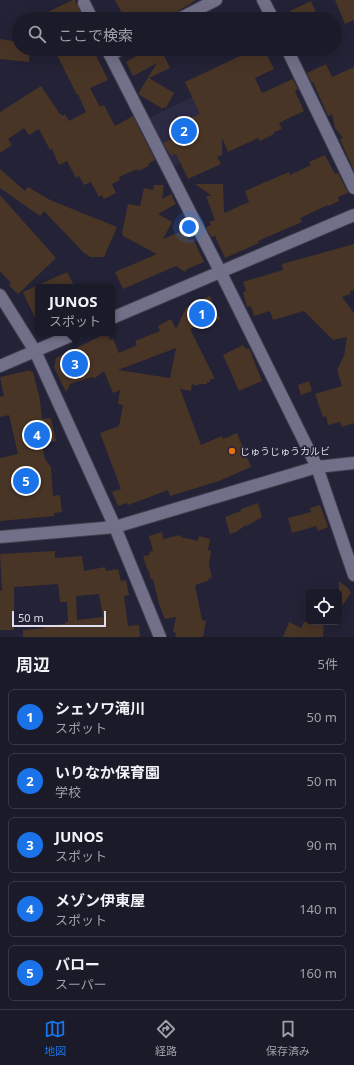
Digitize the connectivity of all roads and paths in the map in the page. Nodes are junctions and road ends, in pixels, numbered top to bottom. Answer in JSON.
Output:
{"nodes":[{"id":1,"x":216,"y":0,"type":"edge"},
{"id":2,"x":263,"y":0,"type":"edge"},
{"id":3,"x":84,"y":3,"type":"dead end"},
{"id":4,"x":88,"y":12,"type":"edge"},
{"id":5,"x":193,"y":12,"type":"edge"},
{"id":6,"x":269,"y":12,"type":"edge"},
{"id":7,"x":114,"y":56,"type":"edge"},
{"id":8,"x":290,"y":56,"type":"edge"},
{"id":9,"x":354,"y":188,"type":"edge"},
{"id":10,"x":354,"y":215,"type":"edge"},
{"id":11,"x":221,"y":272,"type":"junction"},
{"id":12,"x":0,"y":295,"type":"edge"},
{"id":13,"x":115,"y":317,"type":"edge"},
{"id":14,"x":70,"y":336,"type":"edge"},
{"id":15,"x":35,"y":351,"type":"junction"},
{"id":16,"x":0,"y":366,"type":"edge"},
{"id":17,"x":354,"y":463,"type":"edge"},
{"id":18,"x":317,"y":468,"type":"junction"},
{"id":19,"x":115,"y":527,"type":"junction"},
{"id":20,"x":0,"y":537,"type":"edge"},
{"id":21,"x":354,"y":575,"type":"edge"},
{"id":22,"x":160,"y":637,"type":"edge"}],
"edges":[{"from":1,"to":5,"type":"street"},
{"from":2,"to":6,"type":"street"},
{"from":3,"to":4,"type":"street"},
{"from":7,"to":11,"type":"street"},
{"from":8,"to":9,"type":"street"},
{"from":10,"to":11,"type":"street"},
{"from":11,"to":13,"type":"street"},
{"from":11,"to":18,"type":"street"},
{"from":12,"to":15,"type":"street"},
{"from":14,"to":15,"type":"street"},
{"from":15,"to":16,"type":"street"},
{"from":15,"to":19,"type":"street"},
{"from":17,"to":18,"type":"street"},
{"from":18,"to":19,"type":"street"},
{"from":18,"to":21,"type":"street"},
{"from":19,"to":20,"type":"street"},
{"from":19,"to":22,"type":"street"}]}
